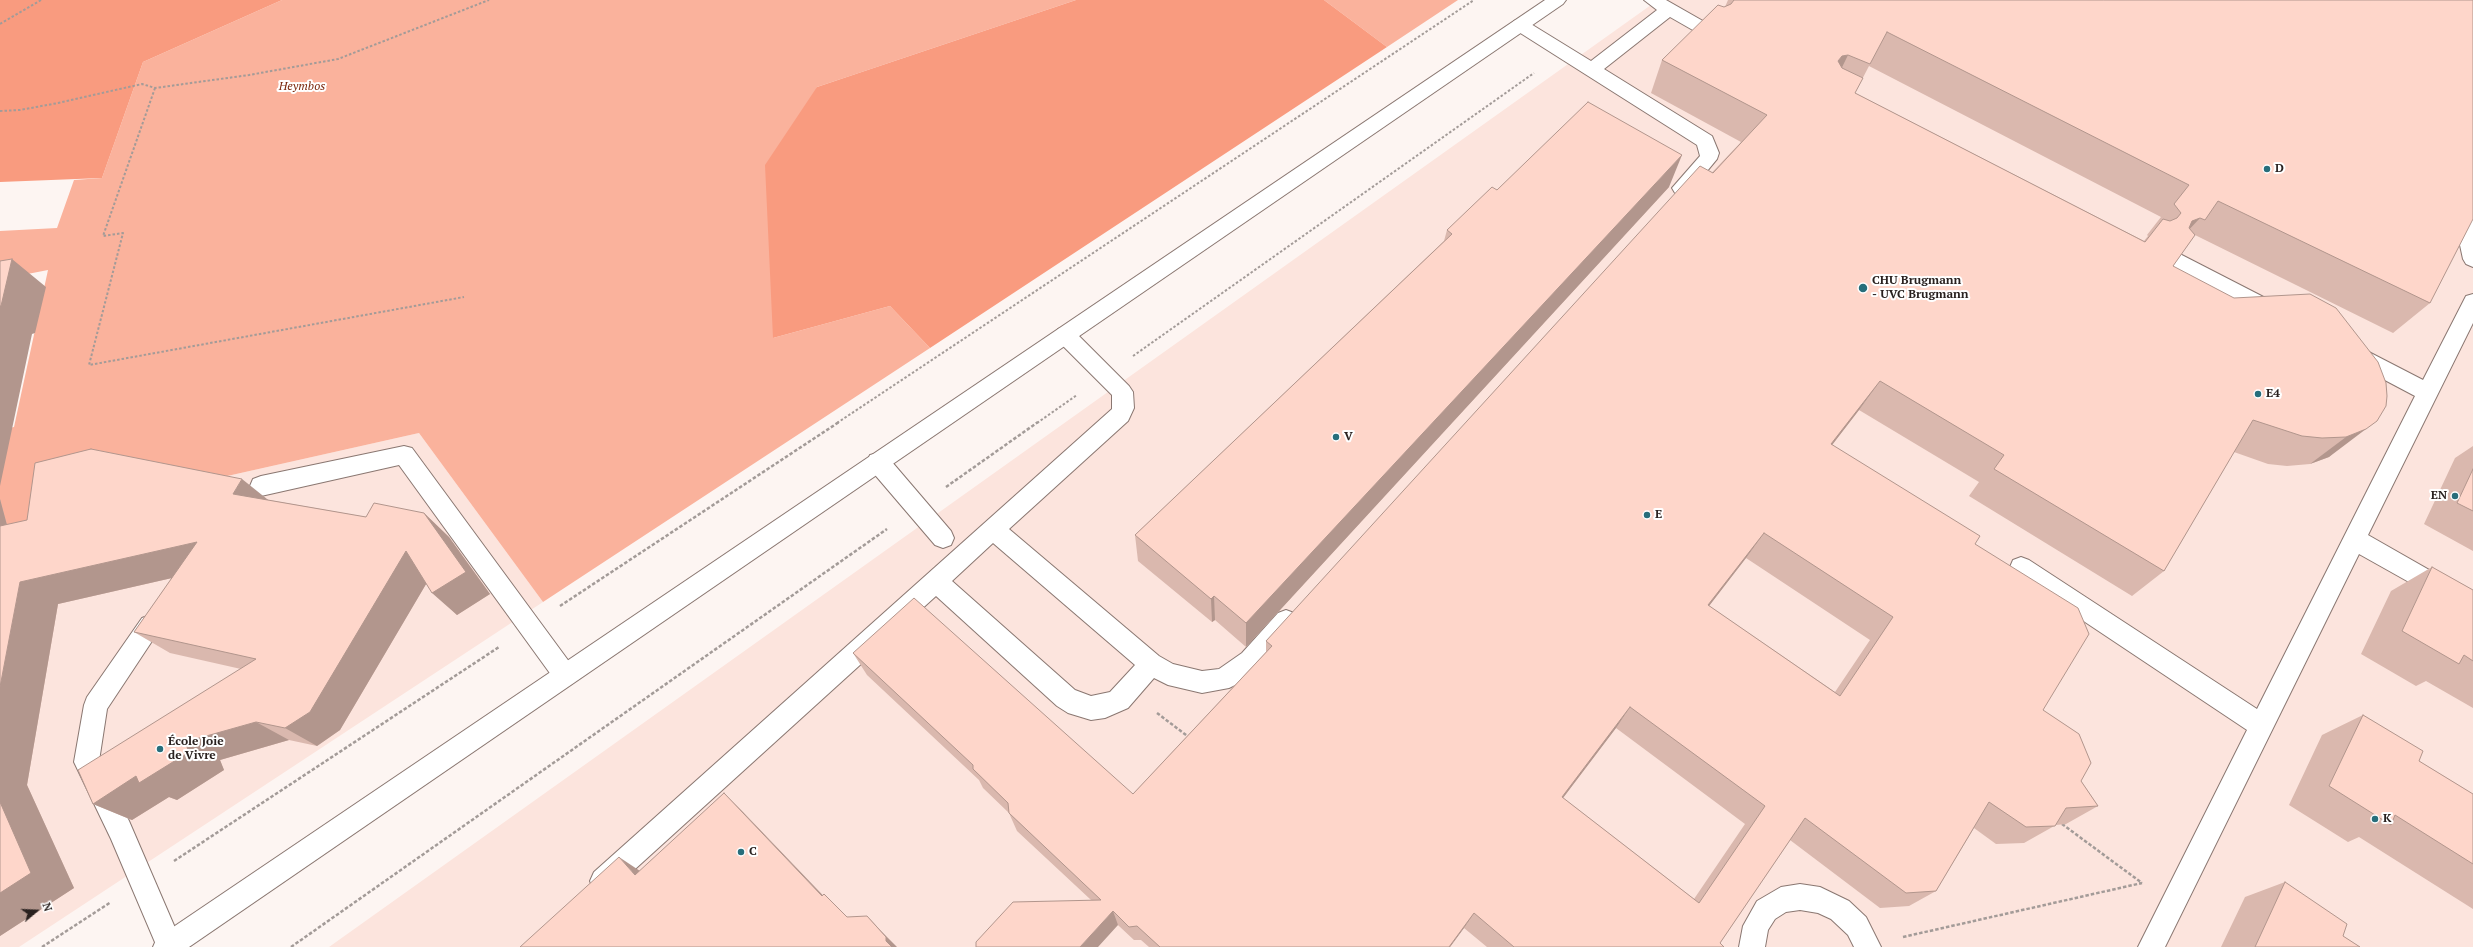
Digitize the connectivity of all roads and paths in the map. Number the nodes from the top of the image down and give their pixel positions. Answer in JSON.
{"nodes":[{"id":1,"x":41,"y":0,"type":"edge"},
{"id":2,"x":489,"y":0,"type":"edge"},
{"id":3,"x":1474,"y":0,"type":"edge"},
{"id":4,"x":1557,"y":0,"type":"edge"},
{"id":5,"x":1652,"y":0,"type":"edge"},
{"id":6,"x":1668,"y":9,"type":"junction"},
{"id":7,"x":0,"y":24,"type":"edge"},
{"id":8,"x":1520,"y":25,"type":"junction"},
{"id":9,"x":1711,"y":33,"type":"edge"},
{"id":10,"x":1564,"y":52,"type":"junction"},
{"id":11,"x":1592,"y":69,"type":"junction"},
{"id":12,"x":155,"y":88,"type":"junction"},
{"id":13,"x":0,"y":111,"type":"edge"},
{"id":14,"x":1670,"y":200,"type":"edge"},
{"id":15,"x":2473,"y":220,"type":"edge"},
{"id":16,"x":2172,"y":258,"type":"edge"},
{"id":17,"x":2473,"y":259,"type":"edge"},
{"id":18,"x":464,"y":297,"type":"dead end"},
{"id":19,"x":2473,"y":302,"type":"edge"},
{"id":20,"x":2290,"y":320,"type":"edge"},
{"id":21,"x":1065,"y":335,"type":"junction"},
{"id":22,"x":2339,"y":346,"type":"edge"},
{"id":23,"x":1106,"y":375,"type":"junction"},
{"id":24,"x":2429,"y":393,"type":"junction"},
{"id":25,"x":878,"y":462,"type":"junction"},
{"id":26,"x":261,"y":486,"type":"dead end"},
{"id":27,"x":917,"y":508,"type":"junction"},
{"id":28,"x":993,"y":529,"type":"junction"},
{"id":29,"x":943,"y":538,"type":"dead end"},
{"id":30,"x":2354,"y":539,"type":"junction"},
{"id":31,"x":2021,"y":567,"type":"dead end"},
{"id":32,"x":936,"y":581,"type":"junction"},
{"id":33,"x":2473,"y":606,"type":"edge"},
{"id":34,"x":1299,"y":608,"type":"edge"},
{"id":35,"x":150,"y":626,"type":"edge"},
{"id":36,"x":529,"y":626,"type":"junction"},
{"id":37,"x":1150,"y":664,"type":"junction"},
{"id":38,"x":565,"y":675,"type":"junction"},
{"id":39,"x":1129,"y":690,"type":"junction"},
{"id":40,"x":2261,"y":726,"type":"junction"},
{"id":41,"x":1193,"y":741,"type":"edge"},
{"id":42,"x":2062,"y":824,"type":"edge"},
{"id":43,"x":142,"y":882,"type":"junction"},
{"id":44,"x":2142,"y":883,"type":"junction"},
{"id":45,"x":588,"y":894,"type":"edge"},
{"id":46,"x":2173,"y":904,"type":"junction"},
{"id":47,"x":168,"y":946,"type":"edge"},
{"id":48,"x":1868,"y":946,"type":"edge"},
{"id":49,"x":42,"y":947,"type":"edge"},
{"id":50,"x":292,"y":947,"type":"edge"},
{"id":51,"x":1752,"y":947,"type":"edge"},
{"id":52,"x":2151,"y":947,"type":"edge"}],
"edges":[{"from":1,"to":7,"type":"path"},
{"from":2,"to":12,"type":"path"},
{"from":3,"to":36,"type":"path"},
{"from":4,"to":8,"type":"street"},
{"from":5,"to":6,"type":"street"},
{"from":6,"to":9,"type":"street"},
{"from":6,"to":11,"type":"street"},
{"from":8,"to":10,"type":"street"},
{"from":8,"to":21,"type":"street"},
{"from":10,"to":11,"type":"street"},
{"from":10,"to":23,"type":"path"},
{"from":11,"to":14,"type":"street"},
{"from":12,"to":13,"type":"path"},
{"from":12,"to":18,"type":"path"},
{"from":15,"to":17,"type":"street"},
{"from":16,"to":20,"type":"street"},
{"from":19,"to":24,"type":"street"},
{"from":21,"to":23,"type":"street"},
{"from":21,"to":25,"type":"street"},
{"from":22,"to":24,"type":"street"},
{"from":23,"to":27,"type":"path"},
{"from":23,"to":28,"type":"street"},
{"from":24,"to":30,"type":"street"},
{"from":25,"to":27,"type":"street"},
{"from":25,"to":38,"type":"street"},
{"from":26,"to":36,"type":"street"},
{"from":27,"to":29,"type":"street"},
{"from":27,"to":50,"type":"path"},
{"from":28,"to":32,"type":"street"},
{"from":28,"to":37,"type":"street"},
{"from":30,"to":33,"type":"street"},
{"from":30,"to":40,"type":"street"},
{"from":31,"to":40,"type":"street"},
{"from":32,"to":39,"type":"street"},
{"from":32,"to":45,"type":"street"},
{"from":34,"to":37,"type":"street"},
{"from":35,"to":43,"type":"street"},
{"from":36,"to":38,"type":"street"},
{"from":36,"to":43,"type":"path"},
{"from":37,"to":39,"type":"street"},
{"from":38,"to":47,"type":"street"},
{"from":39,"to":41,"type":"path"},
{"from":40,"to":46,"type":"street"},
{"from":42,"to":44,"type":"path"},
{"from":43,"to":47,"type":"street"},
{"from":43,"to":49,"type":"path"},
{"from":44,"to":46,"type":"path"},
{"from":44,"to":48,"type":"path"},
{"from":46,"to":52,"type":"street"},
{"from":48,"to":51,"type":"street"}]}
